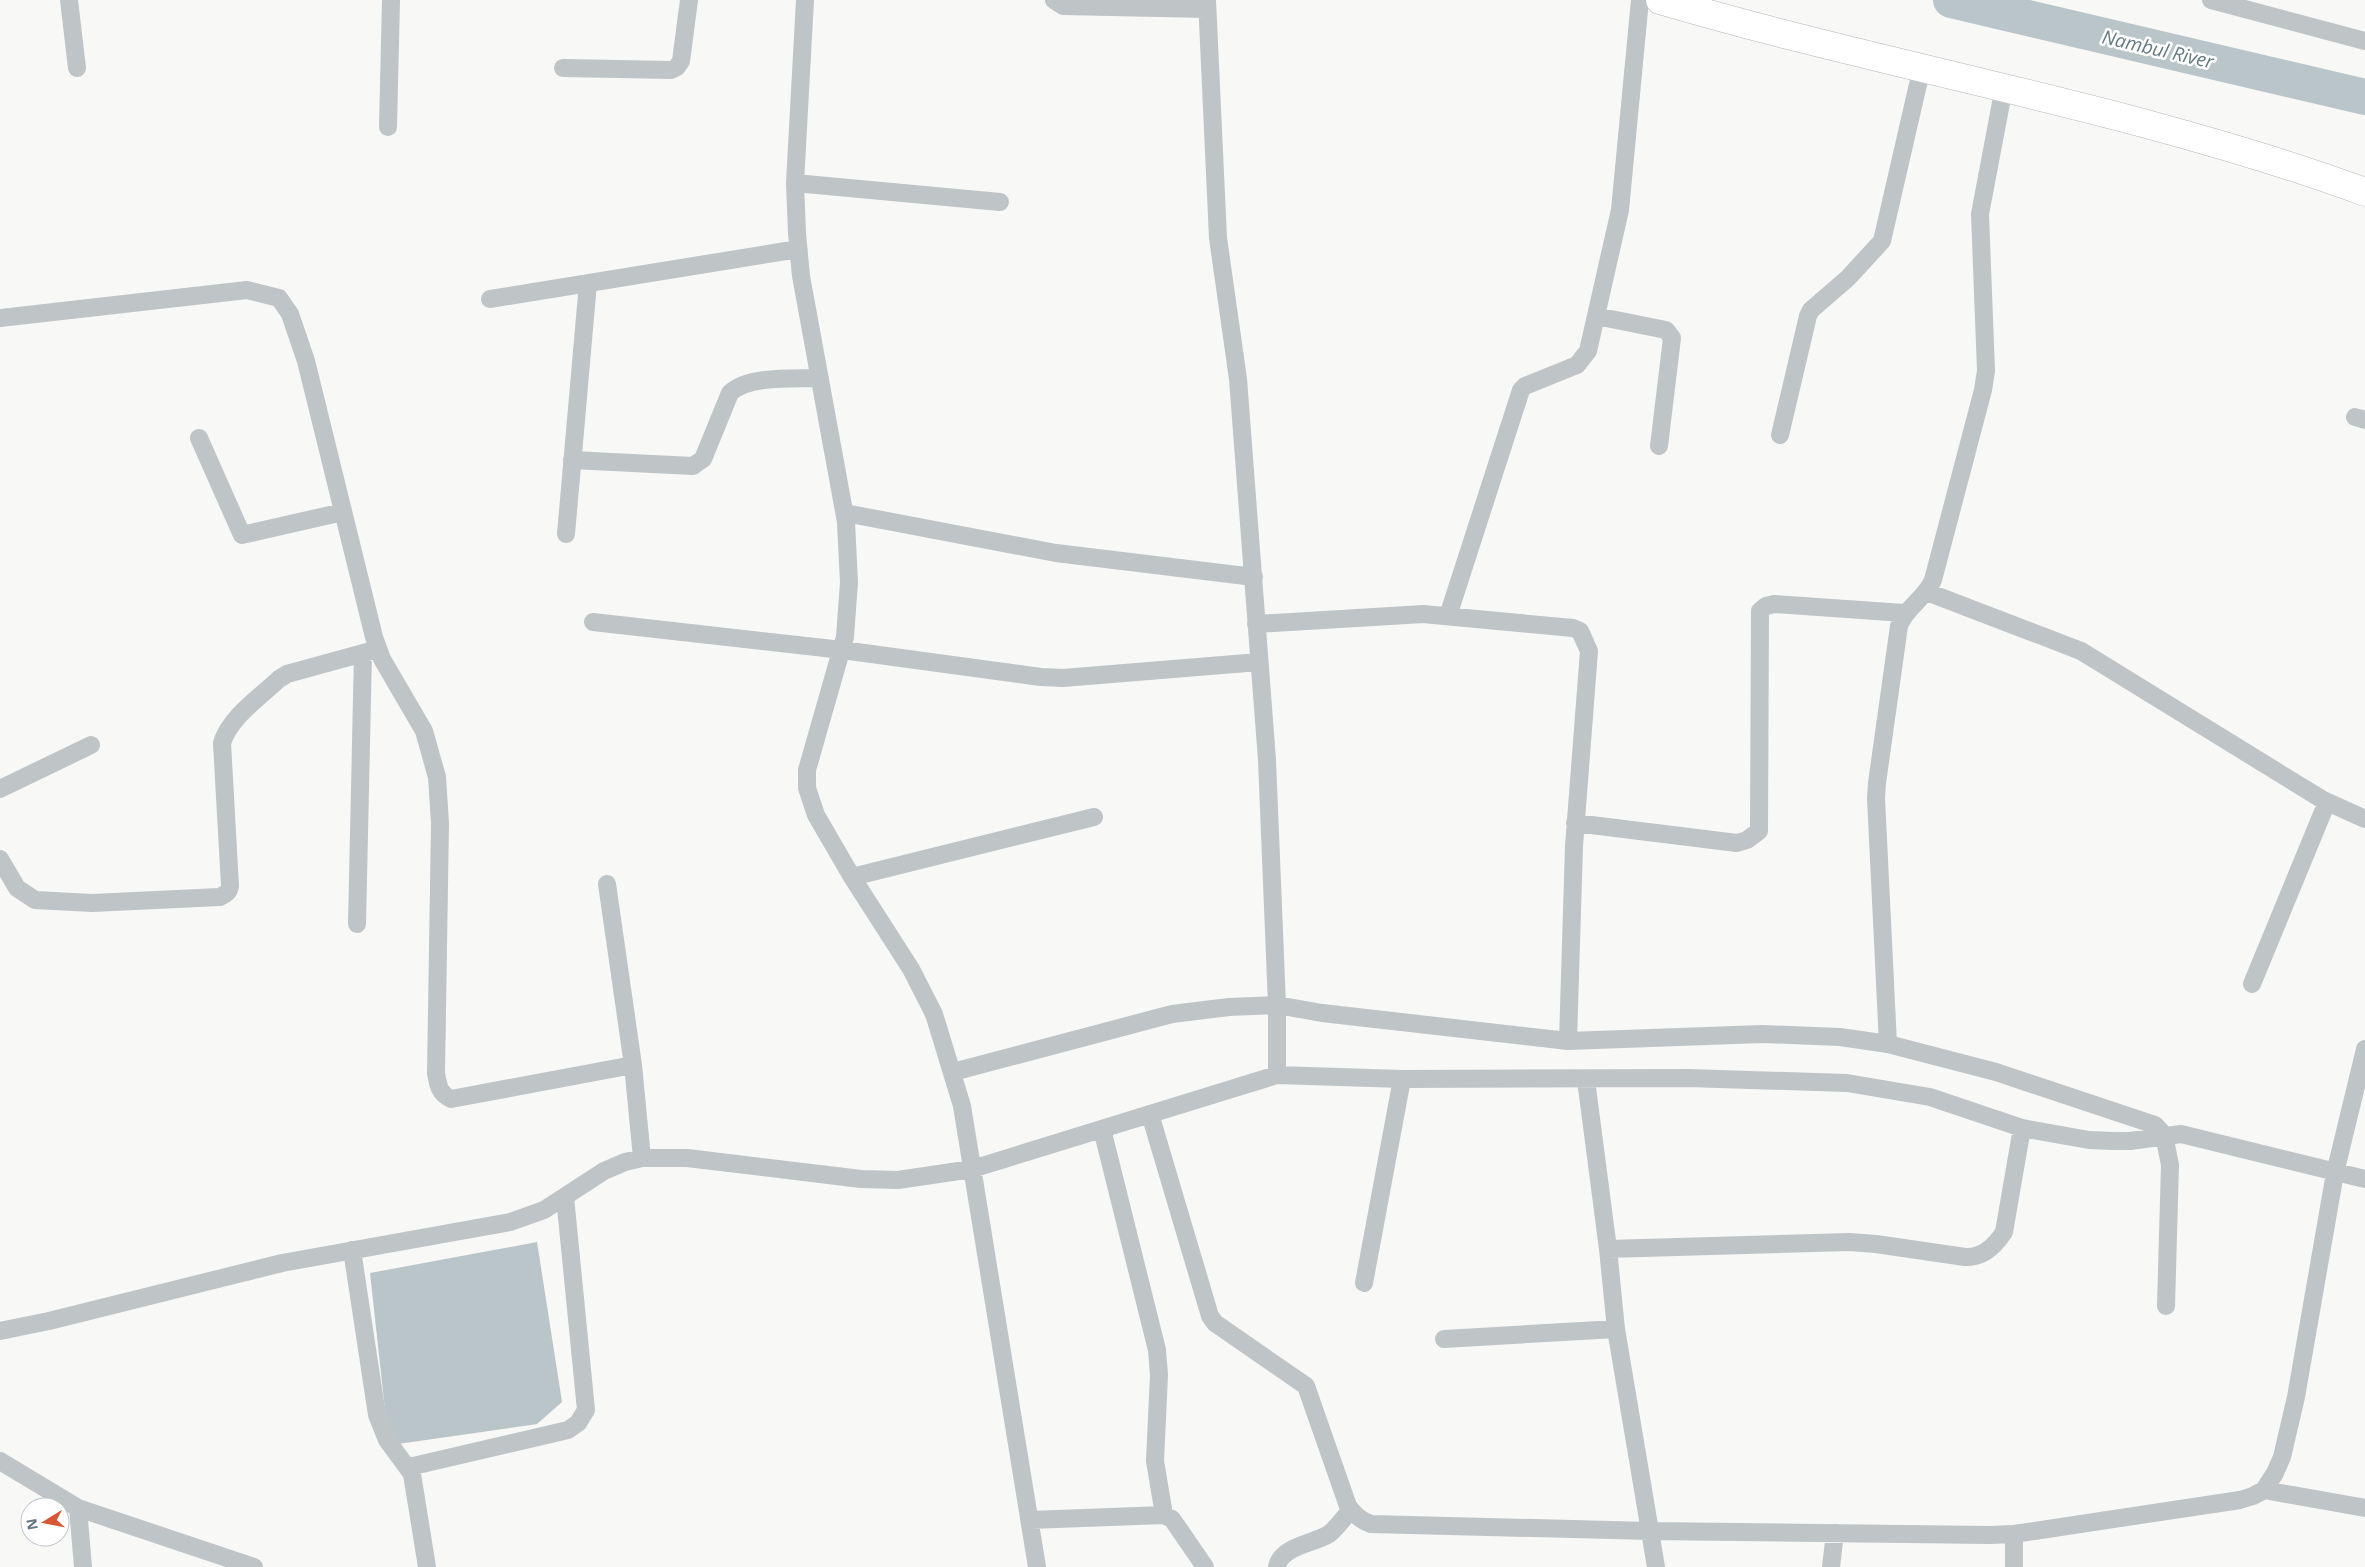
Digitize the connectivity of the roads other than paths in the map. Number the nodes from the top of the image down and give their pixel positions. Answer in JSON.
{"nodes":[{"id":1,"x":69,"y":0,"type":"edge"},
{"id":2,"x":391,"y":0,"type":"edge"},
{"id":3,"x":689,"y":0,"type":"edge"},
{"id":4,"x":805,"y":0,"type":"edge"},
{"id":5,"x":1054,"y":0,"type":"edge"},
{"id":6,"x":1640,"y":0,"type":"edge"},
{"id":7,"x":1660,"y":0,"type":"edge"},
{"id":8,"x":2211,"y":0,"type":"edge"},
{"id":9,"x":1207,"y":4,"type":"edge"},
{"id":10,"x":2237,"y":4,"type":"edge"},
{"id":11,"x":2365,"y":41,"type":"edge"},
{"id":12,"x":1922,"y":67,"type":"junction"},
{"id":13,"x":77,"y":68,"type":"dead end"},
{"id":14,"x":563,"y":68,"type":"dead end"},
{"id":15,"x":2004,"y":87,"type":"junction"},
{"id":16,"x":388,"y":127,"type":"dead end"},
{"id":17,"x":795,"y":183,"type":"junction"},
{"id":18,"x":2365,"y":192,"type":"edge"},
{"id":19,"x":1000,"y":202,"type":"dead end"},
{"id":20,"x":798,"y":249,"type":"junction"},
{"id":21,"x":588,"y":283,"type":"junction"},
{"id":22,"x":490,"y":299,"type":"dead end"},
{"id":23,"x":1596,"y":316,"type":"junction"},
{"id":24,"x":0,"y":318,"type":"edge"},
{"id":25,"x":820,"y":378,"type":"junction"},
{"id":26,"x":1780,"y":435,"type":"dead end"},
{"id":27,"x":199,"y":438,"type":"dead end"},
{"id":28,"x":1659,"y":446,"type":"dead end"},
{"id":29,"x":572,"y":460,"type":"junction"},
{"id":30,"x":343,"y":512,"type":"junction"},
{"id":31,"x":845,"y":513,"type":"junction"},
{"id":32,"x":566,"y":534,"type":"dead end"},
{"id":33,"x":1254,"y":577,"type":"junction"},
{"id":34,"x":1927,"y":592,"type":"junction"},
{"id":35,"x":1904,"y":613,"type":"junction"},
{"id":36,"x":1448,"y":616,"type":"junction"},
{"id":37,"x":593,"y":622,"type":"dead end"},
{"id":38,"x":1256,"y":624,"type":"junction"},
{"id":39,"x":842,"y":650,"type":"junction"},
{"id":40,"x":370,"y":651,"type":"junction"},
{"id":41,"x":1259,"y":662,"type":"junction"},
{"id":42,"x":91,"y":745,"type":"dead end"},
{"id":43,"x":0,"y":789,"type":"edge"},
{"id":44,"x":2327,"y":802,"type":"junction"},
{"id":45,"x":1094,"y":817,"type":"dead end"},
{"id":46,"x":2365,"y":819,"type":"edge"},
{"id":47,"x":1576,"y":823,"type":"junction"},
{"id":48,"x":0,"y":859,"type":"edge"},
{"id":49,"x":852,"y":877,"type":"junction"},
{"id":50,"x":607,"y":884,"type":"dead end"},
{"id":51,"x":357,"y":924,"type":"dead end"},
{"id":52,"x":2252,"y":984,"type":"dead end"},
{"id":53,"x":1277,"y":1006,"type":"junction"},
{"id":54,"x":1568,"y":1041,"type":"junction"},
{"id":55,"x":1888,"y":1044,"type":"junction"},
{"id":56,"x":2365,"y":1049,"type":"edge"},
{"id":57,"x":633,"y":1065,"type":"junction"},
{"id":58,"x":953,"y":1072,"type":"junction"},
{"id":59,"x":1277,"y":1075,"type":"junction"},
{"id":60,"x":1402,"y":1079,"type":"junction"},
{"id":61,"x":1586,"y":1080,"type":"junction"},
{"id":62,"x":1150,"y":1114,"type":"junction"},
{"id":63,"x":2022,"y":1128,"type":"junction"},
{"id":64,"x":1102,"y":1129,"type":"junction"},
{"id":65,"x":2164,"y":1135,"type":"junction"},
{"id":66,"x":642,"y":1158,"type":"junction"},
{"id":67,"x":972,"y":1169,"type":"junction"},
{"id":68,"x":2335,"y":1173,"type":"junction"},
{"id":69,"x":2365,"y":1179,"type":"edge"},
{"id":70,"x":565,"y":1197,"type":"junction"},
{"id":71,"x":1608,"y":1249,"type":"junction"},
{"id":72,"x":352,"y":1250,"type":"junction"},
{"id":73,"x":1364,"y":1284,"type":"dead end"},
{"id":74,"x":2166,"y":1306,"type":"dead end"},
{"id":75,"x":1616,"y":1329,"type":"junction"},
{"id":76,"x":0,"y":1331,"type":"edge"},
{"id":77,"x":1444,"y":1339,"type":"dead end"},
{"id":78,"x":0,"y":1461,"type":"edge"},
{"id":79,"x":409,"y":1468,"type":"junction"},
{"id":80,"x":2264,"y":1490,"type":"junction"},
{"id":81,"x":78,"y":1508,"type":"junction"},
{"id":82,"x":2365,"y":1508,"type":"edge"},
{"id":83,"x":1351,"y":1510,"type":"junction"},
{"id":84,"x":1164,"y":1515,"type":"junction"},
{"id":85,"x":1030,"y":1520,"type":"junction"},
{"id":86,"x":1650,"y":1531,"type":"junction"},
{"id":87,"x":1836,"y":1533,"type":"junction"},
{"id":88,"x":2014,"y":1534,"type":"junction"},
{"id":89,"x":83,"y":1567,"type":"edge"},
{"id":90,"x":254,"y":1567,"type":"edge"},
{"id":91,"x":427,"y":1567,"type":"edge"},
{"id":92,"x":1036,"y":1567,"type":"edge"},
{"id":93,"x":1205,"y":1567,"type":"edge"},
{"id":94,"x":1277,"y":1567,"type":"edge"},
{"id":95,"x":1656,"y":1567,"type":"edge"},
{"id":96,"x":1831,"y":1567,"type":"edge"},
{"id":97,"x":2014,"y":1567,"type":"edge"}],
"edges":[{"from":1,"to":13,"type":"street"},
{"from":2,"to":16,"type":"street"},
{"from":3,"to":14,"type":"street"},
{"from":4,"to":17,"type":"street"},
{"from":5,"to":9,"type":"street"},
{"from":6,"to":23,"type":"street"},
{"from":7,"to":12,"type":"highway"},
{"from":8,"to":10,"type":"street"},
{"from":9,"to":33,"type":"street"},
{"from":10,"to":11,"type":"street"},
{"from":12,"to":15,"type":"highway"},
{"from":12,"to":26,"type":"street"},
{"from":15,"to":18,"type":"highway"},
{"from":15,"to":34,"type":"street"},
{"from":17,"to":19,"type":"street"},
{"from":17,"to":20,"type":"street"},
{"from":20,"to":21,"type":"street"},
{"from":20,"to":25,"type":"street"},
{"from":21,"to":22,"type":"street"},
{"from":21,"to":29,"type":"street"},
{"from":23,"to":28,"type":"street"},
{"from":23,"to":36,"type":"street"},
{"from":24,"to":30,"type":"street"},
{"from":25,"to":29,"type":"street"},
{"from":25,"to":31,"type":"street"},
{"from":27,"to":30,"type":"street"},
{"from":29,"to":32,"type":"street"},
{"from":30,"to":40,"type":"street"},
{"from":31,"to":33,"type":"street"},
{"from":31,"to":39,"type":"street"},
{"from":33,"to":38,"type":"street"},
{"from":34,"to":35,"type":"street"},
{"from":34,"to":44,"type":"street"},
{"from":35,"to":47,"type":"street"},
{"from":35,"to":55,"type":"street"},
{"from":36,"to":38,"type":"street"},
{"from":36,"to":47,"type":"street"},
{"from":37,"to":39,"type":"street"},
{"from":38,"to":41,"type":"street"},
{"from":39,"to":41,"type":"street"},
{"from":39,"to":49,"type":"street"},
{"from":40,"to":48,"type":"street"},
{"from":40,"to":51,"type":"street"},
{"from":40,"to":57,"type":"street"},
{"from":41,"to":53,"type":"street"},
{"from":42,"to":43,"type":"street"},
{"from":44,"to":46,"type":"street"},
{"from":44,"to":52,"type":"street"},
{"from":45,"to":49,"type":"street"},
{"from":47,"to":54,"type":"street"},
{"from":49,"to":58,"type":"street"},
{"from":50,"to":57,"type":"street"},
{"from":53,"to":54,"type":"street"},
{"from":53,"to":58,"type":"street"},
{"from":53,"to":59,"type":"street"},
{"from":54,"to":55,"type":"street"},
{"from":55,"to":65,"type":"street"},
{"from":56,"to":68,"type":"street"},
{"from":57,"to":66,"type":"street"},
{"from":58,"to":67,"type":"street"},
{"from":59,"to":60,"type":"street"},
{"from":59,"to":62,"type":"street"},
{"from":60,"to":61,"type":"street"},
{"from":60,"to":73,"type":"street"},
{"from":61,"to":63,"type":"street"},
{"from":61,"to":71,"type":"street"},
{"from":62,"to":64,"type":"street"},
{"from":62,"to":83,"type":"street"},
{"from":63,"to":65,"type":"street"},
{"from":63,"to":71,"type":"street"},
{"from":64,"to":67,"type":"street"},
{"from":64,"to":84,"type":"street"},
{"from":65,"to":68,"type":"street"},
{"from":65,"to":74,"type":"street"},
{"from":66,"to":67,"type":"street"},
{"from":66,"to":70,"type":"street"},
{"from":67,"to":85,"type":"street"},
{"from":68,"to":69,"type":"street"},
{"from":68,"to":80,"type":"street"},
{"from":70,"to":72,"type":"street"},
{"from":70,"to":79,"type":"street"},
{"from":71,"to":75,"type":"street"},
{"from":72,"to":76,"type":"street"},
{"from":72,"to":79,"type":"street"},
{"from":75,"to":77,"type":"street"},
{"from":75,"to":86,"type":"street"},
{"from":78,"to":81,"type":"street"},
{"from":79,"to":91,"type":"street"},
{"from":80,"to":82,"type":"street"},
{"from":80,"to":88,"type":"street"},
{"from":81,"to":89,"type":"street"},
{"from":81,"to":90,"type":"street"},
{"from":83,"to":86,"type":"street"},
{"from":83,"to":94,"type":"street"},
{"from":84,"to":85,"type":"street"},
{"from":84,"to":93,"type":"street"},
{"from":85,"to":92,"type":"street"},
{"from":86,"to":87,"type":"street"},
{"from":86,"to":95,"type":"street"},
{"from":87,"to":88,"type":"street"},
{"from":87,"to":96,"type":"street"},
{"from":88,"to":97,"type":"street"}]}
